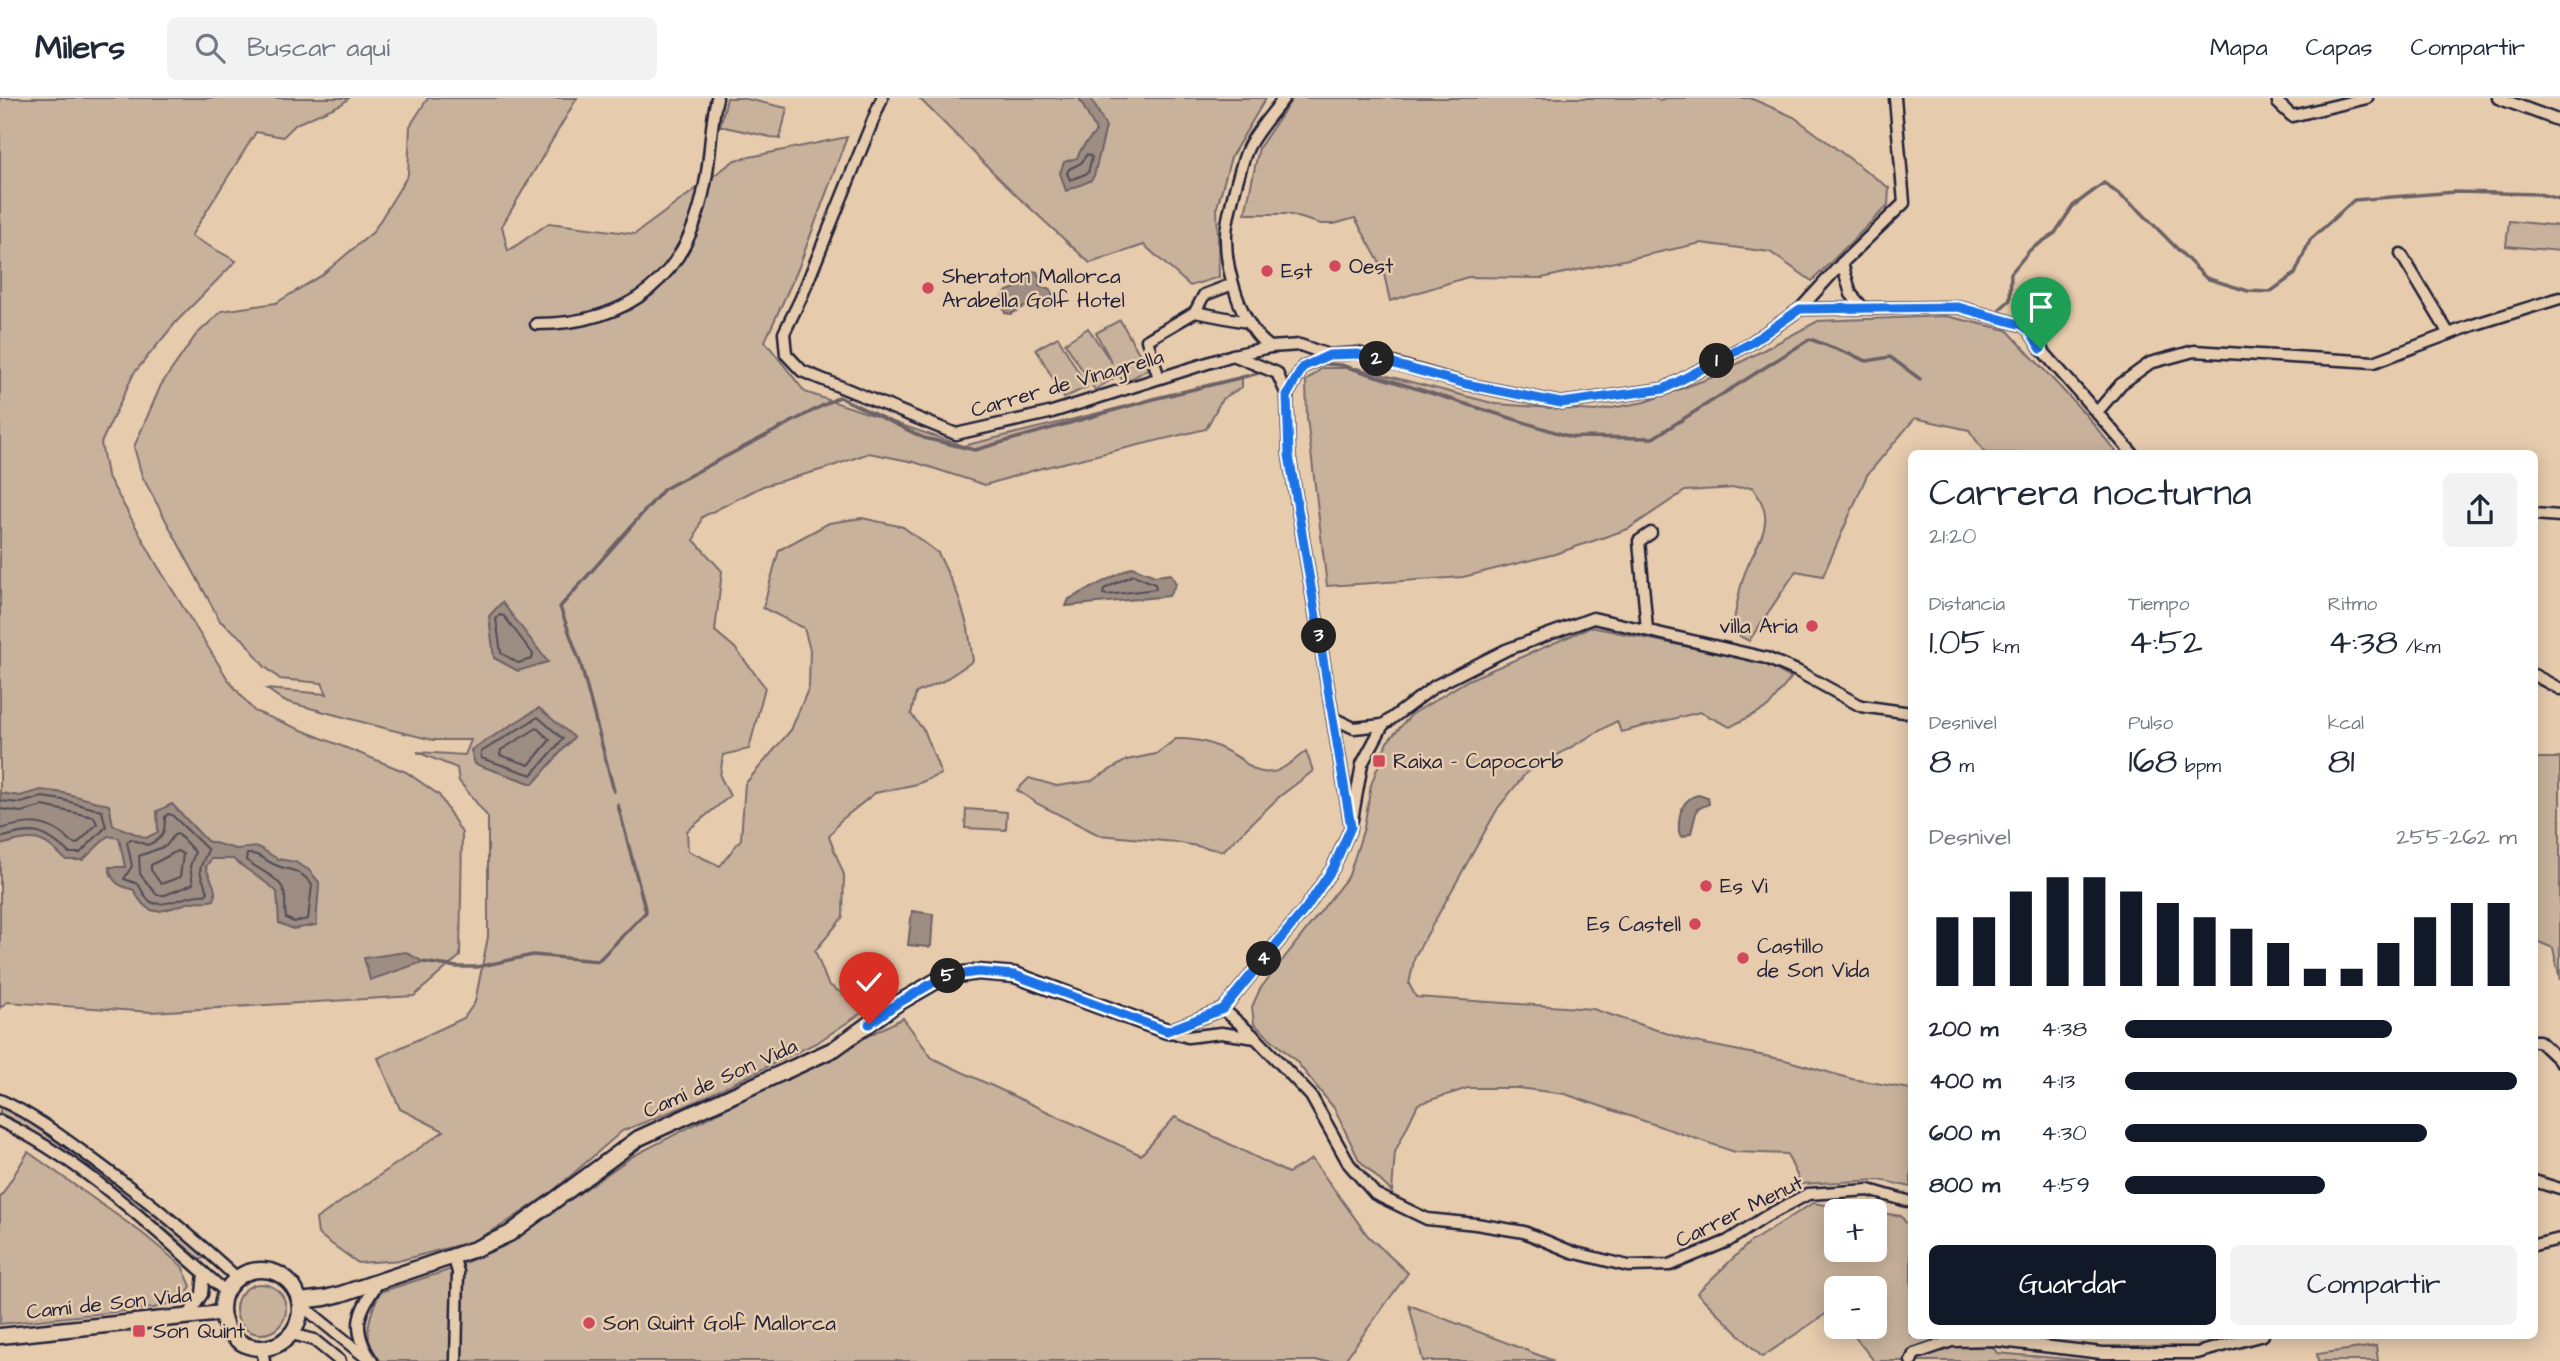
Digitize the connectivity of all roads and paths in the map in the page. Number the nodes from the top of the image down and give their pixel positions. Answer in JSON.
{"nodes":[{"id":1,"x":717,"y":98,"type":"edge"},
{"id":2,"x":882,"y":98,"type":"edge"},
{"id":3,"x":1284,"y":98,"type":"edge"},
{"id":4,"x":1895,"y":98,"type":"edge"},
{"id":5,"x":2278,"y":98,"type":"edge"},
{"id":6,"x":2367,"y":98,"type":"edge"},
{"id":7,"x":2498,"y":98,"type":"edge"},
{"id":8,"x":2351,"y":99,"type":"edge"},
{"id":9,"x":2560,"y":121,"type":"edge"},
{"id":10,"x":2401,"y":254,"type":"dead end"},
{"id":11,"x":1842,"y":263,"type":"junction"},
{"id":12,"x":1233,"y":284,"type":"junction"},
{"id":13,"x":2560,"y":298,"type":"edge"},
{"id":14,"x":1863,"y":308,"type":"junction"},
{"id":15,"x":1800,"y":309,"type":"junction"},
{"id":16,"x":1195,"y":312,"type":"junction"},
{"id":17,"x":1247,"y":322,"type":"junction"},
{"id":18,"x":536,"y":324,"type":"dead end"},
{"id":19,"x":2449,"y":334,"type":"junction"},
{"id":20,"x":1270,"y":347,"type":"junction"},
{"id":21,"x":1233,"y":355,"type":"junction"},
{"id":22,"x":1329,"y":355,"type":"junction"},
{"id":23,"x":1159,"y":378,"type":"junction"},
{"id":24,"x":1287,"y":395,"type":"junction"},
{"id":25,"x":2097,"y":412,"type":"junction"},
{"id":26,"x":2129,"y":450,"type":"edge"},
{"id":27,"x":2538,"y":514,"type":"edge"},
{"id":28,"x":2560,"y":516,"type":"edge"},
{"id":29,"x":1651,"y":533,"type":"dead end"},
{"id":30,"x":1647,"y":629,"type":"junction"},
{"id":31,"x":2538,"y":677,"type":"edge"},
{"id":32,"x":2560,"y":690,"type":"edge"},
{"id":33,"x":1908,"y":713,"type":"edge"},
{"id":34,"x":1333,"y":718,"type":"junction"},
{"id":35,"x":1382,"y":725,"type":"junction"},
{"id":36,"x":1351,"y":827,"type":"junction"},
{"id":37,"x":1223,"y":1009,"type":"junction"},
{"id":38,"x":1167,"y":1031,"type":"junction"},
{"id":39,"x":1256,"y":1038,"type":"junction"},
{"id":40,"x":2538,"y":1041,"type":"edge"},
{"id":41,"x":2560,"y":1061,"type":"edge"},
{"id":42,"x":0,"y":1100,"type":"edge"},
{"id":43,"x":0,"y":1121,"type":"edge"},
{"id":44,"x":2538,"y":1182,"type":"edge"},
{"id":45,"x":2560,"y":1189,"type":"edge"},
{"id":46,"x":1908,"y":1201,"type":"edge"},
{"id":47,"x":2560,"y":1238,"type":"edge"},
{"id":48,"x":2538,"y":1244,"type":"edge"},
{"id":49,"x":453,"y":1256,"type":"junction"},
{"id":50,"x":204,"y":1273,"type":"junction"},
{"id":51,"x":237,"y":1278,"type":"junction"},
{"id":52,"x":380,"y":1279,"type":"junction"},
{"id":53,"x":226,"y":1292,"type":"junction"},
{"id":54,"x":300,"y":1303,"type":"junction"},
{"id":55,"x":222,"y":1313,"type":"junction"},
{"id":56,"x":188,"y":1315,"type":"junction"},
{"id":57,"x":292,"y":1334,"type":"junction"},
{"id":58,"x":0,"y":1336,"type":"edge"},
{"id":59,"x":2248,"y":1339,"type":"edge"},
{"id":60,"x":263,"y":1355,"type":"edge"},
{"id":61,"x":340,"y":1361,"type":"edge"},
{"id":62,"x":371,"y":1361,"type":"edge"},
{"id":63,"x":456,"y":1361,"type":"edge"},
{"id":64,"x":1911,"y":1361,"type":"edge"}],
"edges":[{"from":1,"to":18,"type":"street"},
{"from":2,"to":23,"type":"street","name":"Carrer de Vinagrella"},
{"from":3,"to":12,"type":"street"},
{"from":4,"to":11,"type":"street","name":"Carrer de Vinagrella"},
{"from":5,"to":8,"type":"street"},
{"from":6,"to":8,"type":"street"},
{"from":7,"to":9,"type":"street"},
{"from":10,"to":19,"type":"street"},
{"from":11,"to":14,"type":"street"},
{"from":11,"to":15,"type":"street","name":"Carrer de Vinagrella"},
{"from":12,"to":16,"type":"street"},
{"from":12,"to":17,"type":"street"},
{"from":13,"to":19,"type":"street"},
{"from":14,"to":15,"type":"street"},
{"from":14,"to":25,"type":"street"},
{"from":15,"to":22,"type":"street","name":"Carrer de Vinagrella"},
{"from":16,"to":17,"type":"street"},
{"from":16,"to":23,"type":"street"},
{"from":17,"to":20,"type":"street"},
{"from":19,"to":25,"type":"street"},
{"from":20,"to":21,"type":"street","name":"Carrer de Vinagrella"},
{"from":20,"to":22,"type":"street","name":"Carrer de Vinagrella"},
{"from":21,"to":23,"type":"street","name":"Carrer de Vinagrella"},
{"from":21,"to":24,"type":"street"},
{"from":22,"to":24,"type":"street"},
{"from":24,"to":34,"type":"street"},
{"from":25,"to":26,"type":"street"},
{"from":27,"to":28,"type":"street"},
{"from":29,"to":30,"type":"street"},
{"from":30,"to":33,"type":"street"},
{"from":30,"to":35,"type":"street"},
{"from":31,"to":32,"type":"street"},
{"from":34,"to":35,"type":"street"},
{"from":34,"to":36,"type":"street"},
{"from":35,"to":36,"type":"street"},
{"from":36,"to":37,"type":"street"},
{"from":37,"to":38,"type":"street"},
{"from":37,"to":39,"type":"street","name":"Carrer Menut"},
{"from":38,"to":39,"type":"street"},
{"from":38,"to":49,"type":"street","name":"Camí de Son Vida"},
{"from":39,"to":46,"type":"street","name":"Carrer Menut"},
{"from":40,"to":41,"type":"street"},
{"from":42,"to":51,"type":"street"},
{"from":43,"to":50,"type":"street"},
{"from":44,"to":45,"type":"street"},
{"from":47,"to":48,"type":"street"},
{"from":49,"to":52,"type":"street","name":"Camí de Son Vida"},
{"from":49,"to":63,"type":"street"},
{"from":50,"to":53,"type":"street"},
{"from":50,"to":56,"type":"street"},
{"from":51,"to":53,"type":"street"},
{"from":51,"to":54,"type":"street"},
{"from":52,"to":54,"type":"street","name":"Camí de Son Vida"},
{"from":52,"to":62,"type":"street"},
{"from":53,"to":55,"type":"street"},
{"from":54,"to":57,"type":"street"},
{"from":54,"to":62,"type":"street"},
{"from":55,"to":56,"type":"street","name":"Camí de Son Vida"},
{"from":55,"to":60,"type":"street"},
{"from":56,"to":58,"type":"street","name":"Camí de Son Vida"},
{"from":57,"to":60,"type":"street"},
{"from":57,"to":61,"type":"street"},
{"from":59,"to":64,"type":"street"}]}
